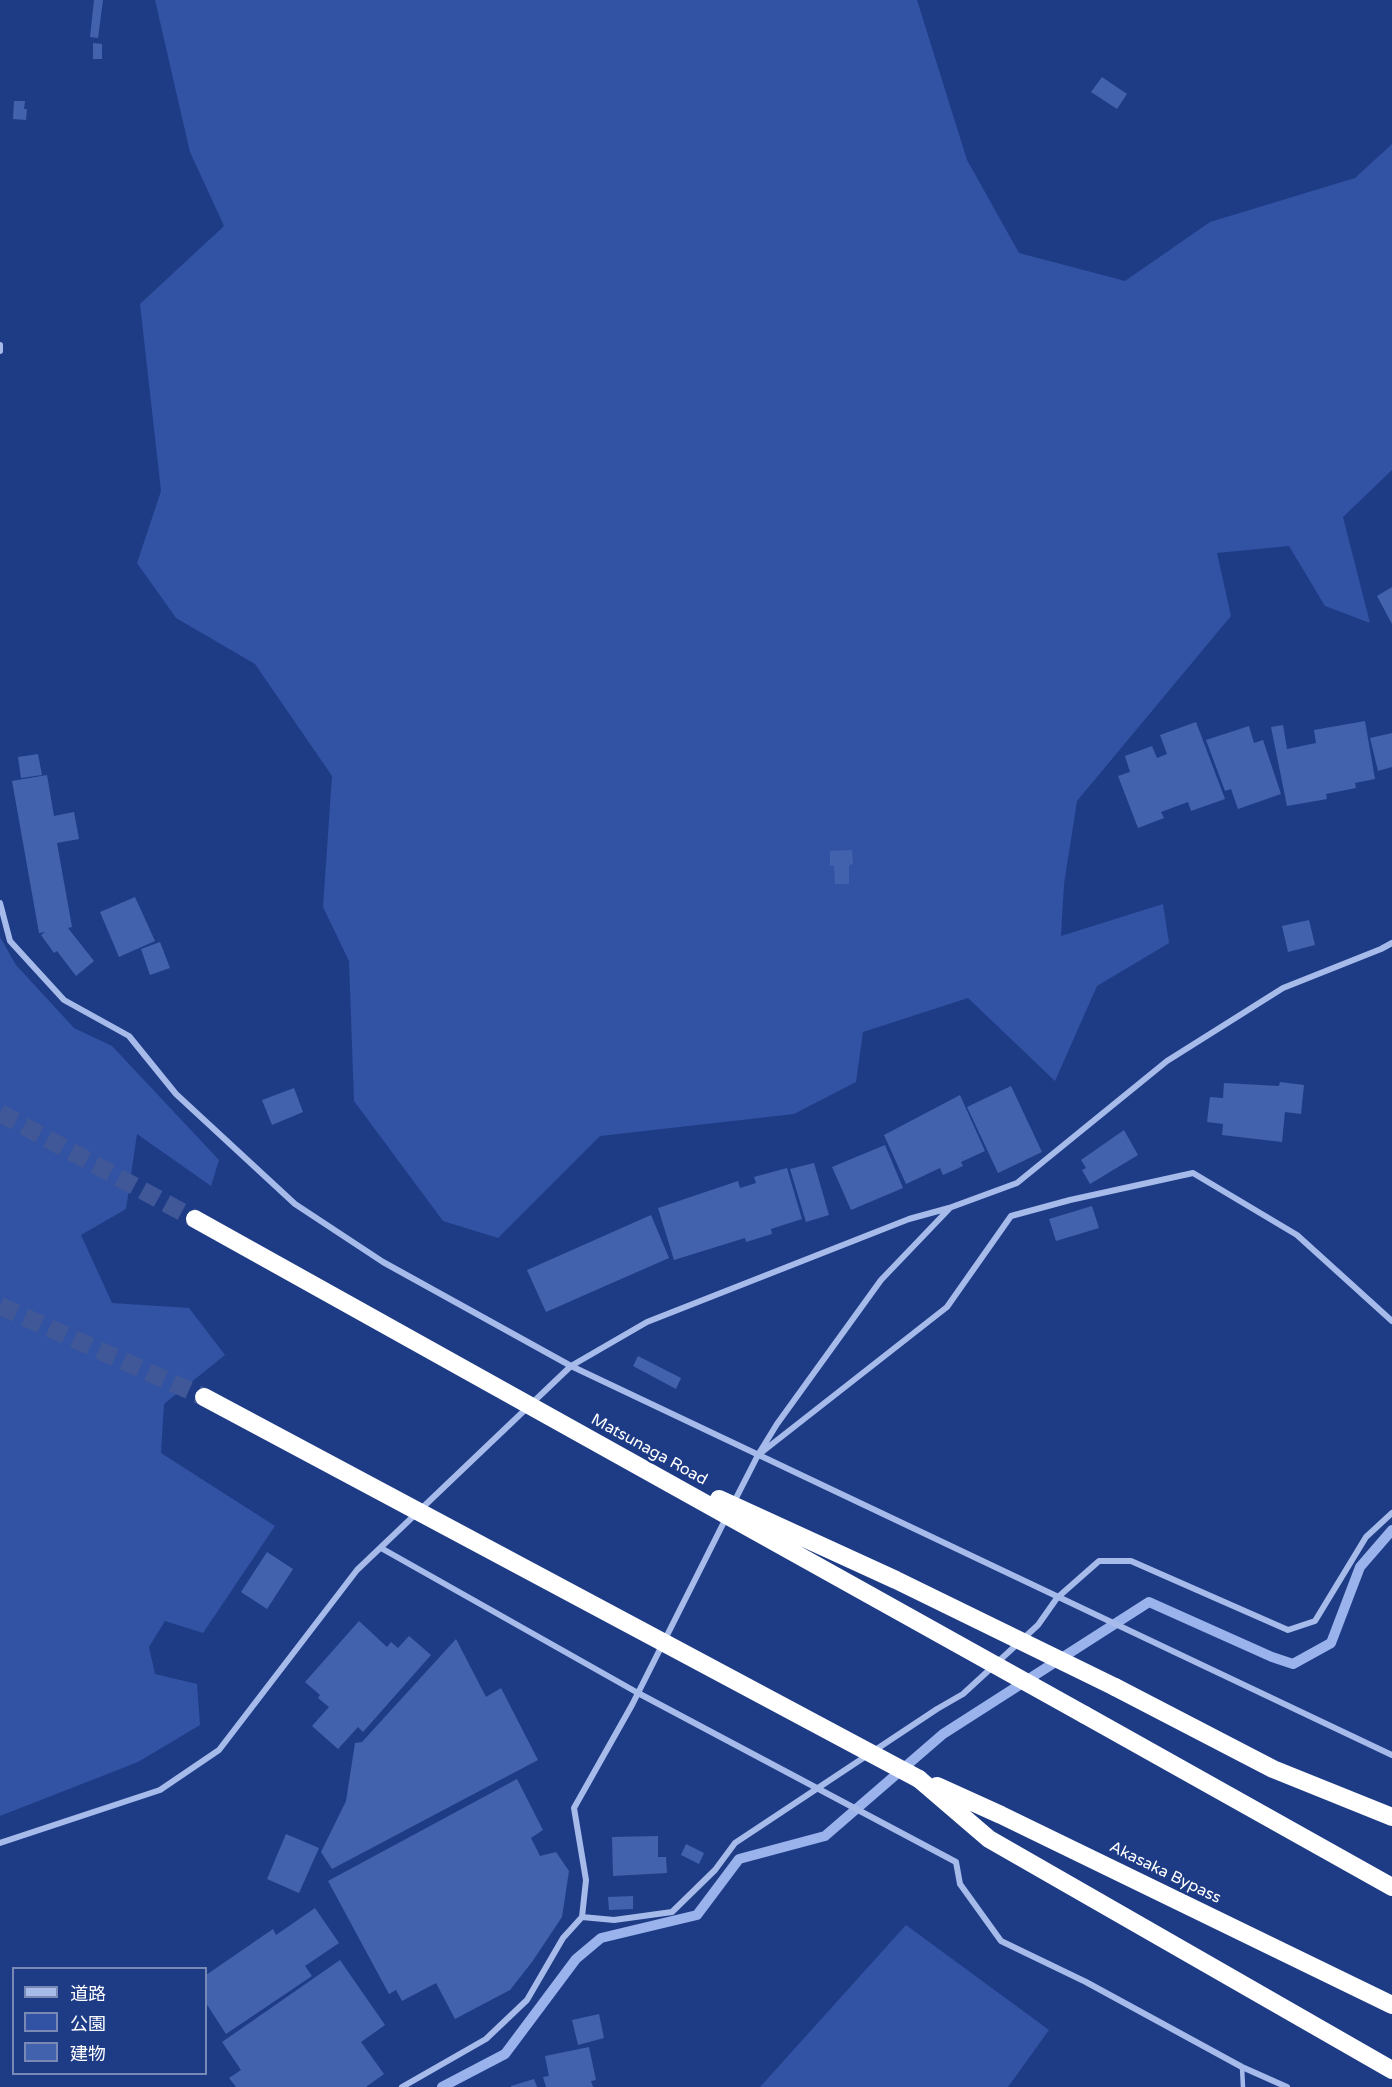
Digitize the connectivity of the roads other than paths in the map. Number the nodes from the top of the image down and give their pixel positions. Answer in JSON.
{"nodes":[{"id":1,"x":0,"y":345,"type":"edge"},
{"id":2,"x":0,"y":351,"type":"edge"},
{"id":3,"x":0,"y":903,"type":"edge"},
{"id":4,"x":1392,"y":942,"type":"edge"},
{"id":5,"x":949,"y":1208,"type":"junction"},
{"id":6,"x":195,"y":1219,"type":"tunnel mouth"},
{"id":7,"x":1392,"y":1321,"type":"edge"},
{"id":8,"x":571,"y":1366,"type":"junction"},
{"id":9,"x":204,"y":1398,"type":"tunnel mouth"},
{"id":10,"x":598,"y":1443,"type":"junction"},
{"id":11,"x":758,"y":1455,"type":"junction"},
{"id":12,"x":1392,"y":1513,"type":"edge"},
{"id":13,"x":381,"y":1548,"type":"junction"},
{"id":14,"x":1057,"y":1598,"type":"junction"},
{"id":15,"x":638,"y":1693,"type":"junction"},
{"id":16,"x":1392,"y":1755,"type":"edge"},
{"id":17,"x":919,"y":1779,"type":"junction"},
{"id":18,"x":818,"y":1788,"type":"junction"},
{"id":19,"x":1392,"y":1817,"type":"edge"},
{"id":20,"x":0,"y":1843,"type":"edge"},
{"id":21,"x":1392,"y":1887,"type":"edge"},
{"id":22,"x":582,"y":1917,"type":"junction"},
{"id":23,"x":1392,"y":2005,"type":"edge"},
{"id":24,"x":1242,"y":2067,"type":"junction"},
{"id":25,"x":1392,"y":2070,"type":"edge"},
{"id":26,"x":402,"y":2087,"type":"edge"},
{"id":27,"x":1243,"y":2087,"type":"edge"},
{"id":28,"x":1287,"y":2087,"type":"edge"}],
"edges":[{"from":1,"to":2,"type":"street"},
{"from":3,"to":8,"type":"street"},
{"from":4,"to":5,"type":"street"},
{"from":5,"to":8,"type":"street"},
{"from":5,"to":11,"type":"street"},
{"from":6,"to":10,"type":"highway","name":"Matsunaga Road","bridge":true},
{"from":7,"to":11,"type":"street"},
{"from":8,"to":11,"type":"street"},
{"from":8,"to":13,"type":"street"},
{"from":9,"to":17,"type":"highway","bridge":true},
{"from":10,"to":19,"type":"highway","bridge":true},
{"from":10,"to":21,"type":"highway","name":"Matsunaga Road","bridge":true},
{"from":11,"to":14,"type":"street"},
{"from":11,"to":15,"type":"street"},
{"from":12,"to":14,"type":"street"},
{"from":13,"to":15,"type":"street"},
{"from":13,"to":20,"type":"street"},
{"from":14,"to":16,"type":"street"},
{"from":14,"to":18,"type":"street"},
{"from":15,"to":18,"type":"street"},
{"from":15,"to":22,"type":"street"},
{"from":17,"to":23,"type":"highway","name":"Akasaka Bypass"},
{"from":17,"to":25,"type":"highway"},
{"from":18,"to":22,"type":"street"},
{"from":18,"to":24,"type":"street"},
{"from":22,"to":26,"type":"street"},
{"from":24,"to":27,"type":"lane"},
{"from":24,"to":28,"type":"street"}]}
